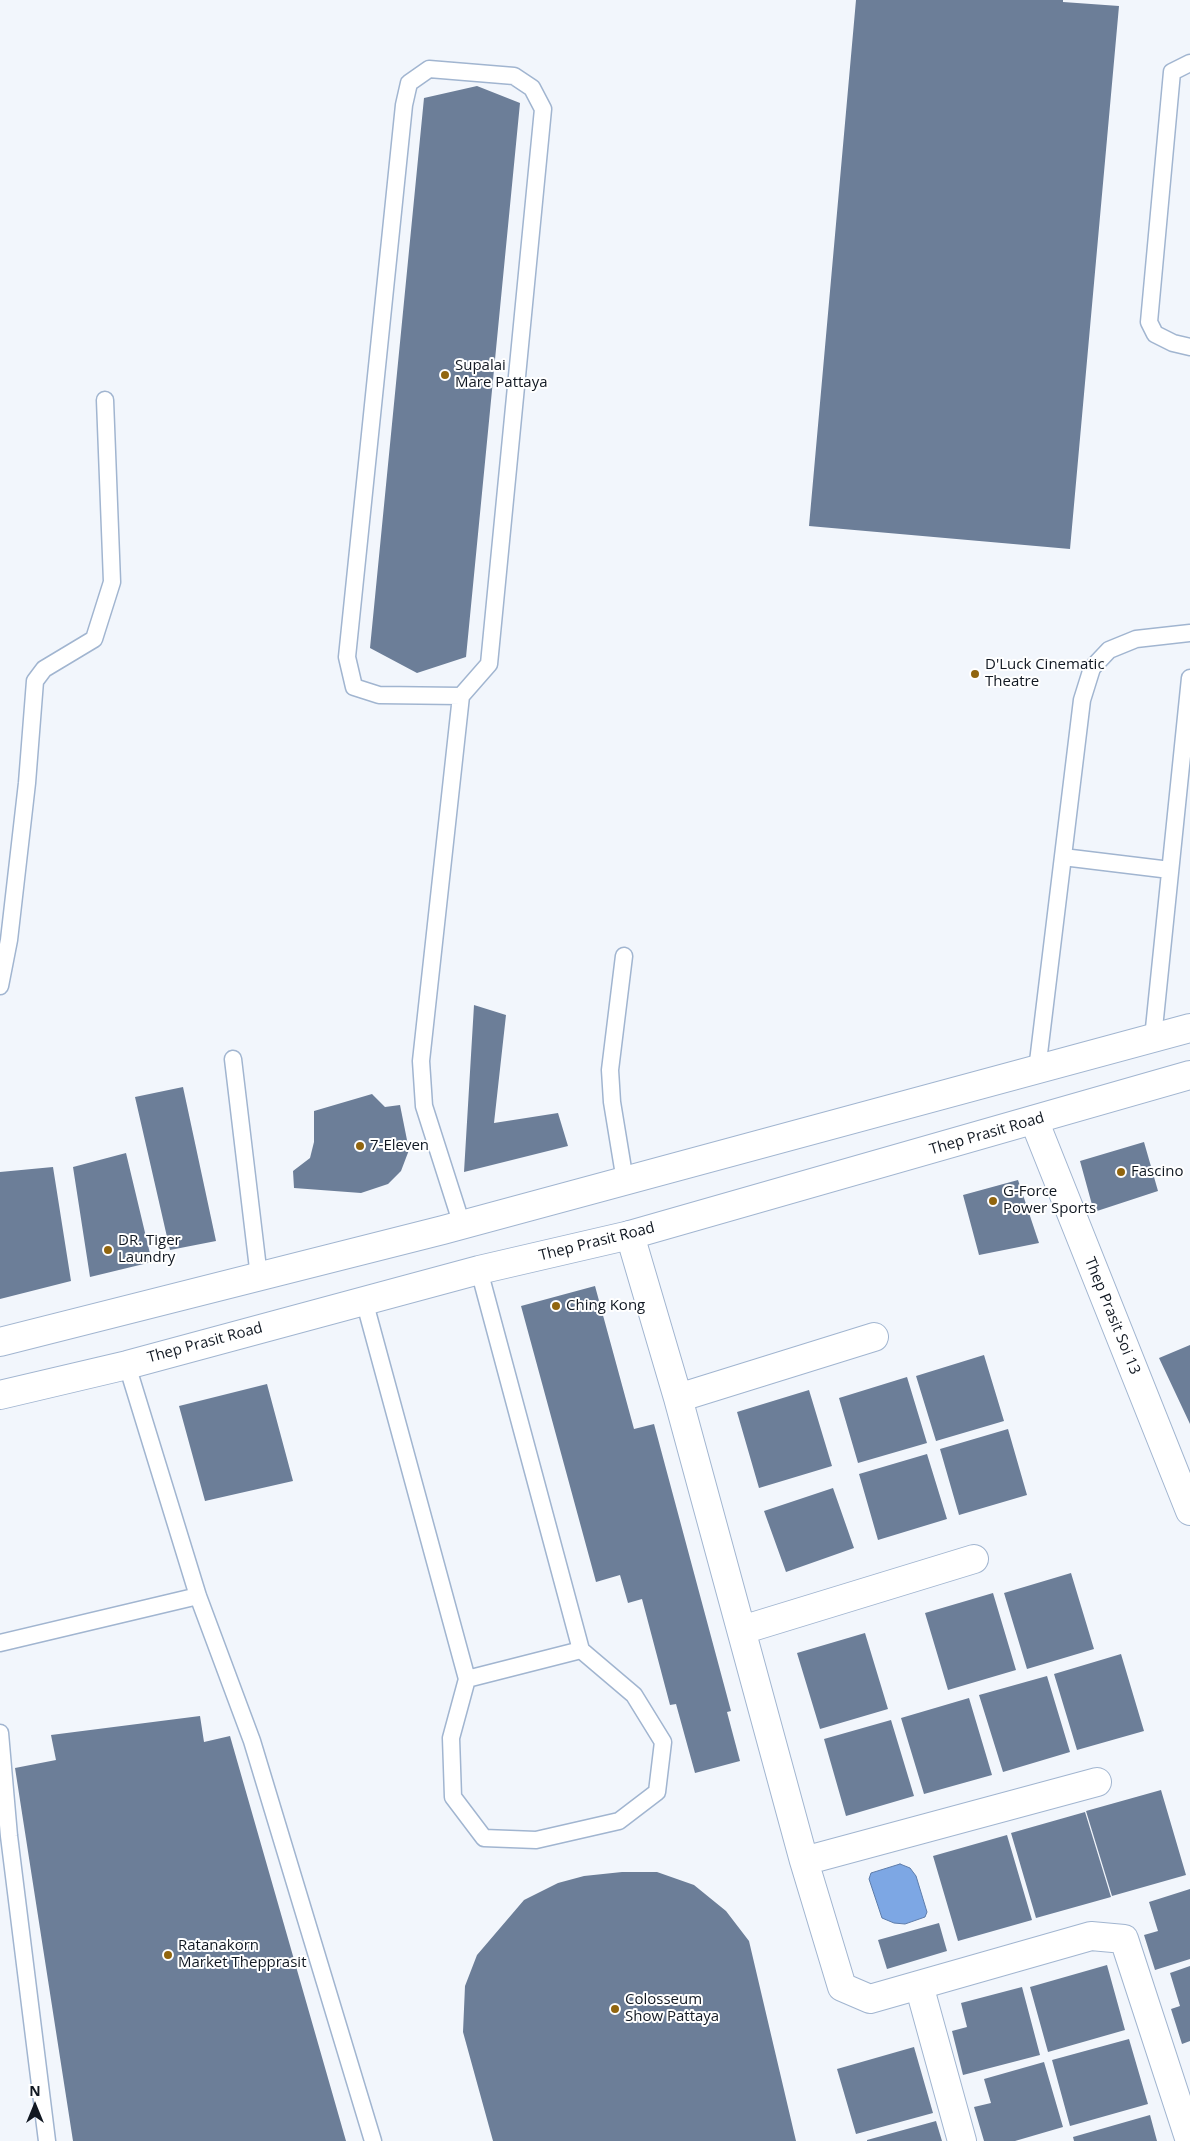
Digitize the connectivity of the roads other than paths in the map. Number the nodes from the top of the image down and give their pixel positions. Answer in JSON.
{"nodes":[{"id":1,"x":1190,"y":63,"type":"edge"},
{"id":2,"x":1190,"y":347,"type":"edge"},
{"id":3,"x":105,"y":400,"type":"dead end"},
{"id":4,"x":1190,"y":633,"type":"edge"},
{"id":5,"x":1190,"y":678,"type":"edge"},
{"id":6,"x":461,"y":696,"type":"junction"},
{"id":7,"x":1183,"y":820,"type":"edge"},
{"id":8,"x":1063,"y":857,"type":"junction"},
{"id":9,"x":1170,"y":870,"type":"junction"},
{"id":10,"x":624,"y":956,"type":"dead end"},
{"id":11,"x":0,"y":986,"type":"edge"},
{"id":12,"x":1190,"y":1028,"type":"edge"},
{"id":13,"x":1153,"y":1038,"type":"junction"},
{"id":14,"x":233,"y":1058,"type":"dead end"},
{"id":15,"x":1036,"y":1070,"type":"junction"},
{"id":16,"x":1190,"y":1075,"type":"edge"},
{"id":17,"x":1034,"y":1120,"type":"junction"},
{"id":18,"x":625,"y":1181,"type":"junction"},
{"id":19,"x":462,"y":1225,"type":"junction"},
{"id":20,"x":630,"y":1235,"type":"junction"},
{"id":21,"x":478,"y":1270,"type":"junction"},
{"id":22,"x":259,"y":1277,"type":"junction"},
{"id":23,"x":364,"y":1300,"type":"junction"},
{"id":24,"x":874,"y":1337,"type":"dead end"},
{"id":25,"x":0,"y":1342,"type":"edge"},
{"id":26,"x":127,"y":1365,"type":"junction"},
{"id":27,"x":0,"y":1395,"type":"edge"},
{"id":28,"x":678,"y":1398,"type":"junction"},
{"id":29,"x":1190,"y":1511,"type":"edge"},
{"id":30,"x":974,"y":1559,"type":"dead end"},
{"id":31,"x":198,"y":1596,"type":"junction"},
{"id":32,"x":742,"y":1630,"type":"junction"},
{"id":33,"x":0,"y":1643,"type":"edge"},
{"id":34,"x":581,"y":1650,"type":"junction"},
{"id":35,"x":467,"y":1679,"type":"junction"},
{"id":36,"x":0,"y":1733,"type":"edge"},
{"id":37,"x":1097,"y":1782,"type":"dead end"},
{"id":38,"x":804,"y":1861,"type":"junction"},
{"id":39,"x":919,"y":1985,"type":"junction"},
{"id":40,"x":47,"y":2141,"type":"edge"},
{"id":41,"x":373,"y":2141,"type":"edge"},
{"id":42,"x":962,"y":2141,"type":"edge"},
{"id":43,"x":1190,"y":2141,"type":"edge"}],
"edges":[{"from":1,"to":2,"type":"lane"},
{"from":3,"to":11,"type":"lane"},
{"from":4,"to":8,"type":"lane"},
{"from":5,"to":7,"type":"lane"},
{"from":6,"to":6,"type":"lane"},
{"from":6,"to":19,"type":"lane"},
{"from":7,"to":9,"type":"lane"},
{"from":8,"to":9,"type":"lane"},
{"from":8,"to":15,"type":"lane"},
{"from":9,"to":13,"type":"lane"},
{"from":10,"to":18,"type":"lane"},
{"from":12,"to":13,"type":"street"},
{"from":13,"to":15,"type":"street"},
{"from":14,"to":22,"type":"lane"},
{"from":15,"to":18,"type":"street"},
{"from":16,"to":17,"type":"street","name":"Thep Prasit Road"},
{"from":17,"to":20,"type":"street","name":"Thep Prasit Road"},
{"from":17,"to":29,"type":"street","name":"Thep Prasit Soi 13"},
{"from":18,"to":19,"type":"street"},
{"from":19,"to":22,"type":"street"},
{"from":20,"to":21,"type":"street","name":"Thep Prasit Road"},
{"from":20,"to":28,"type":"street"},
{"from":21,"to":23,"type":"street","name":"Thep Prasit Road"},
{"from":21,"to":34,"type":"lane"},
{"from":22,"to":25,"type":"street"},
{"from":23,"to":26,"type":"street","name":"Thep Prasit Road"},
{"from":23,"to":35,"type":"lane"},
{"from":24,"to":28,"type":"street"},
{"from":26,"to":27,"type":"street","name":"Thep Prasit Road"},
{"from":26,"to":31,"type":"lane"},
{"from":28,"to":32,"type":"street"},
{"from":30,"to":32,"type":"street"},
{"from":31,"to":33,"type":"lane"},
{"from":31,"to":41,"type":"lane"},
{"from":32,"to":38,"type":"street"},
{"from":34,"to":35,"type":"lane"},
{"from":34,"to":35,"type":"lane"},
{"from":36,"to":40,"type":"lane"},
{"from":37,"to":38,"type":"street"},
{"from":38,"to":39,"type":"street"},
{"from":39,"to":42,"type":"street"},
{"from":39,"to":43,"type":"street"}]}
